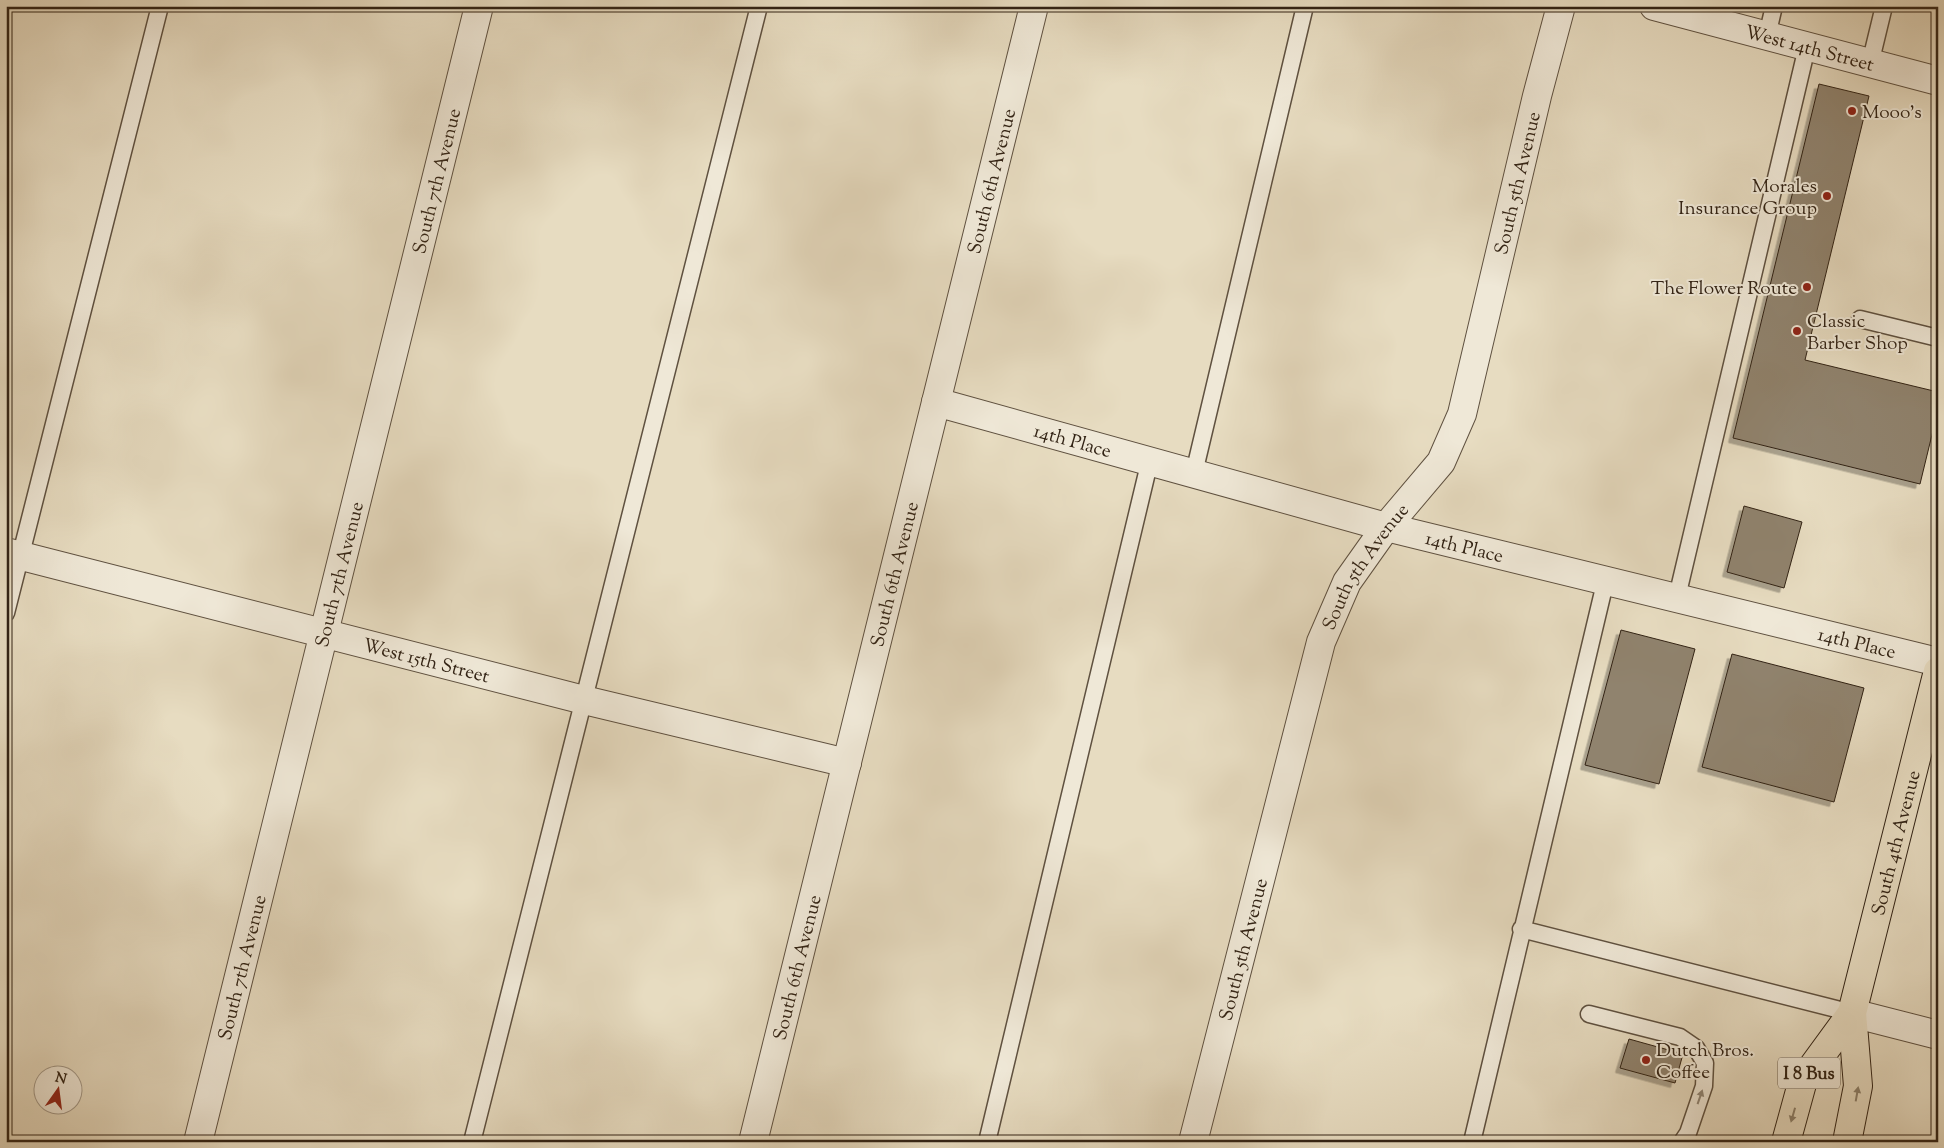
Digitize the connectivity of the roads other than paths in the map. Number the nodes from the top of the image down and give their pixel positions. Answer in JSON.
{"nodes":[{"id":1,"x":160,"y":6,"type":"edge"},
{"id":2,"x":479,"y":6,"type":"edge"},
{"id":3,"x":759,"y":6,"type":"edge"},
{"id":4,"x":1034,"y":6,"type":"edge"},
{"id":5,"x":1305,"y":6,"type":"edge"},
{"id":6,"x":1561,"y":6,"type":"edge"},
{"id":7,"x":1654,"y":6,"type":"edge"},
{"id":8,"x":1774,"y":6,"type":"edge"},
{"id":9,"x":1884,"y":6,"type":"edge"},
{"id":10,"x":1767,"y":36,"type":"junction"},
{"id":11,"x":1807,"y":47,"type":"junction"},
{"id":12,"x":1870,"y":64,"type":"junction"},
{"id":13,"x":1938,"y":81,"type":"edge"},
{"id":14,"x":1860,"y":319,"type":"dead end"},
{"id":15,"x":1938,"y":338,"type":"edge"},
{"id":16,"x":936,"y":402,"type":"junction"},
{"id":17,"x":1150,"y":460,"type":"junction"},
{"id":18,"x":1194,"y":473,"type":"junction"},
{"id":19,"x":1386,"y":527,"type":"junction"},
{"id":20,"x":13,"y":554,"type":"edge"},
{"id":21,"x":1606,"y":580,"type":"junction"},
{"id":22,"x":1677,"y":597,"type":"junction"},
{"id":23,"x":6,"y":613,"type":"edge"},
{"id":24,"x":323,"y":634,"type":"junction"},
{"id":25,"x":1938,"y":662,"type":"edge"},
{"id":26,"x":1938,"y":671,"type":"edge"},
{"id":27,"x":584,"y":700,"type":"junction"},
{"id":28,"x":847,"y":763,"type":"junction"},
{"id":29,"x":1521,"y":929,"type":"junction"},
{"id":30,"x":1852,"y":1013,"type":"junction"},
{"id":31,"x":1589,"y":1014,"type":"dead end"},
{"id":32,"x":1938,"y":1035,"type":"edge"},
{"id":33,"x":198,"y":1142,"type":"edge"},
{"id":34,"x":472,"y":1142,"type":"edge"},
{"id":35,"x":753,"y":1142,"type":"edge"},
{"id":36,"x":987,"y":1142,"type":"edge"},
{"id":37,"x":1193,"y":1142,"type":"edge"},
{"id":38,"x":1472,"y":1142,"type":"edge"},
{"id":39,"x":1682,"y":1142,"type":"edge"},
{"id":40,"x":1786,"y":1142,"type":"edge"},
{"id":41,"x":1848,"y":1142,"type":"edge"}],
"edges":[{"from":1,"to":20,"type":"lane"},
{"from":2,"to":24,"type":"street","name":"South 7th Avenue"},
{"from":3,"to":27,"type":"lane"},
{"from":4,"to":16,"type":"street","name":"South 6th Avenue"},
{"from":5,"to":18,"type":"lane"},
{"from":6,"to":19,"type":"street","name":"South 5th Avenue"},
{"from":7,"to":10,"type":"street","name":"West 14th Street"},
{"from":8,"to":10,"type":"lane"},
{"from":9,"to":12,"type":"lane"},
{"from":10,"to":11,"type":"street","name":"West 14th Street"},
{"from":11,"to":12,"type":"street","name":"West 14th Street"},
{"from":11,"to":22,"type":"lane"},
{"from":12,"to":13,"type":"street","name":"West 14th Street"},
{"from":14,"to":15,"type":"lane"},
{"from":16,"to":17,"type":"street","name":"14th Place"},
{"from":16,"to":28,"type":"street","name":"South 6th Avenue"},
{"from":17,"to":18,"type":"street","name":"14th Place"},
{"from":17,"to":36,"type":"lane"},
{"from":18,"to":19,"type":"street","name":"14th Place"},
{"from":19,"to":21,"type":"street","name":"14th Place"},
{"from":19,"to":37,"type":"street","name":"South 5th Avenue"},
{"from":20,"to":23,"type":"lane"},
{"from":20,"to":24,"type":"street","name":"West 15th Street"},
{"from":21,"to":22,"type":"street","name":"14th Place"},
{"from":21,"to":29,"type":"lane"},
{"from":22,"to":25,"type":"street","name":"14th Place"},
{"from":24,"to":27,"type":"street","name":"West 15th Street"},
{"from":24,"to":33,"type":"street","name":"South 7th Avenue"},
{"from":26,"to":30,"type":"main road","name":"South 4th Avenue","number":"I 8 BUS"},
{"from":27,"to":28,"type":"street","name":"West 15th Street"},
{"from":27,"to":34,"type":"lane"},
{"from":28,"to":35,"type":"street","name":"South 6th Avenue"},
{"from":29,"to":30,"type":"lane"},
{"from":29,"to":38,"type":"lane"},
{"from":30,"to":32,"type":"street"},
{"from":30,"to":40,"type":"main road","name":"South 4th Avenue","number":"I 8 Bus","one_way":true},
{"from":41,"to":30,"type":"main road","name":"South 4th Avenue","number":"I 8 BUS","one_way":true},
{"from":39,"to":31,"type":"lane","one_way":true}]}
